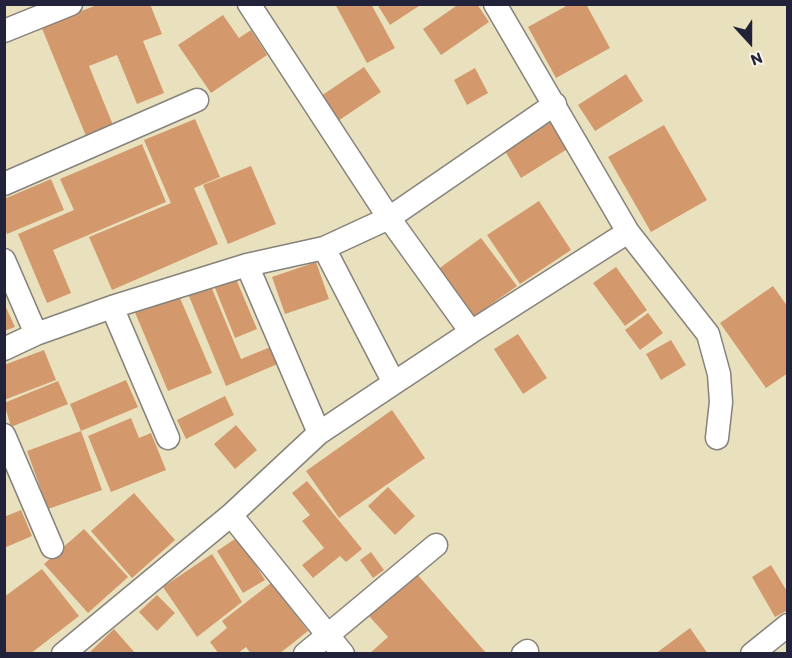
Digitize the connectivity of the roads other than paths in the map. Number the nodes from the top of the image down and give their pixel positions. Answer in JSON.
{"nodes":[{"id":1,"x":71,"y":4,"type":"edge"},
{"id":2,"x":249,"y":4,"type":"edge"},
{"id":3,"x":495,"y":4,"type":"edge"},
{"id":4,"x":4,"y":31,"type":"edge"},
{"id":5,"x":197,"y":100,"type":"dead end"},
{"id":6,"x":555,"y":104,"type":"junction"},
{"id":7,"x":4,"y":184,"type":"edge"},
{"id":8,"x":388,"y":218,"type":"junction"},
{"id":9,"x":628,"y":232,"type":"junction"},
{"id":10,"x":324,"y":248,"type":"junction"},
{"id":11,"x":4,"y":260,"type":"edge"},
{"id":12,"x":247,"y":265,"type":"junction"},
{"id":13,"x":112,"y":307,"type":"junction"},
{"id":14,"x":471,"y":332,"type":"junction"},
{"id":15,"x":36,"y":334,"type":"junction"},
{"id":16,"x":4,"y":349,"type":"edge"},
{"id":17,"x":394,"y":382,"type":"junction"},
{"id":18,"x":319,"y":433,"type":"junction"},
{"id":19,"x":4,"y":435,"type":"edge"},
{"id":20,"x":168,"y":438,"type":"dead end"},
{"id":21,"x":717,"y":438,"type":"dead end"},
{"id":22,"x":231,"y":515,"type":"junction"},
{"id":23,"x":436,"y":545,"type":"dead end"},
{"id":24,"x":52,"y":547,"type":"dead end"},
{"id":25,"x":788,"y":625,"type":"edge"},
{"id":26,"x":327,"y":634,"type":"junction"},
{"id":27,"x":71,"y":651,"type":"edge"},
{"id":28,"x":305,"y":654,"type":"edge"},
{"id":29,"x":343,"y":654,"type":"edge"},
{"id":30,"x":752,"y":654,"type":"edge"}],
"edges":[{"from":1,"to":4,"type":"street"},
{"from":2,"to":8,"type":"street"},
{"from":3,"to":6,"type":"street"},
{"from":5,"to":7,"type":"street"},
{"from":6,"to":8,"type":"street"},
{"from":6,"to":9,"type":"street"},
{"from":8,"to":10,"type":"street"},
{"from":8,"to":14,"type":"street"},
{"from":9,"to":14,"type":"street"},
{"from":9,"to":21,"type":"street"},
{"from":10,"to":12,"type":"street"},
{"from":10,"to":17,"type":"street"},
{"from":11,"to":15,"type":"street"},
{"from":12,"to":13,"type":"street"},
{"from":12,"to":18,"type":"street"},
{"from":13,"to":15,"type":"street"},
{"from":13,"to":20,"type":"street"},
{"from":14,"to":17,"type":"street"},
{"from":15,"to":16,"type":"street"},
{"from":17,"to":18,"type":"street"},
{"from":18,"to":22,"type":"street"},
{"from":19,"to":24,"type":"street"},
{"from":22,"to":26,"type":"street"},
{"from":22,"to":27,"type":"street"},
{"from":23,"to":26,"type":"street"},
{"from":25,"to":30,"type":"street"},
{"from":26,"to":28,"type":"street"},
{"from":26,"to":29,"type":"street"}]}
